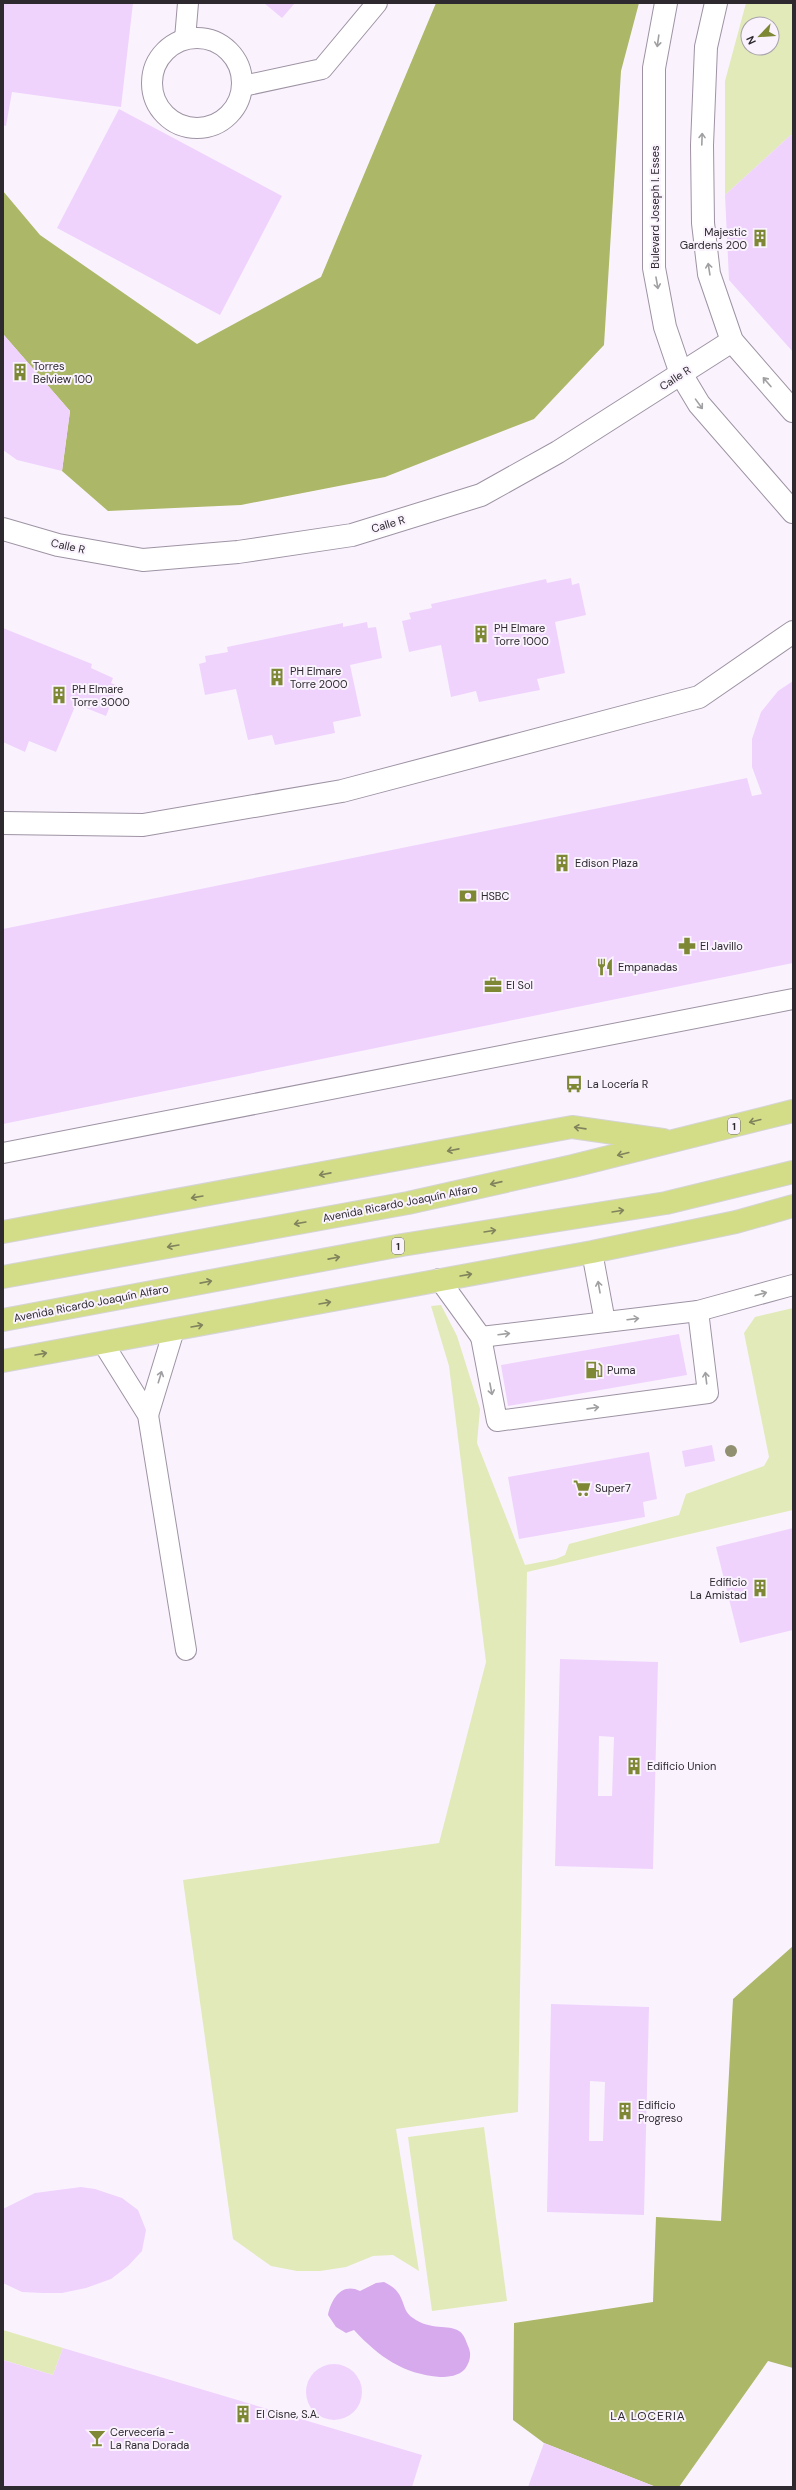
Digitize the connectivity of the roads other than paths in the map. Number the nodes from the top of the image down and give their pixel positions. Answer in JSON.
{"nodes":[{"id":1,"x":188,"y":3,"type":"edge"},
{"id":2,"x":377,"y":3,"type":"edge"},
{"id":3,"x":666,"y":3,"type":"edge"},
{"id":4,"x":716,"y":3,"type":"edge"},
{"id":5,"x":185,"y":39,"type":"junction"},
{"id":6,"x":242,"y":86,"type":"junction"},
{"id":7,"x":732,"y":341,"type":"junction"},
{"id":8,"x":681,"y":374,"type":"junction"},
{"id":9,"x":793,"y":412,"type":"edge"},
{"id":10,"x":793,"y":512,"type":"edge"},
{"id":11,"x":3,"y":529,"type":"edge"},
{"id":12,"x":793,"y":632,"type":"edge"},
{"id":13,"x":3,"y":823,"type":"edge"},
{"id":14,"x":793,"y":999,"type":"edge"},
{"id":15,"x":793,"y":1111,"type":"edge"},
{"id":16,"x":674,"y":1141,"type":"junction"},
{"id":17,"x":3,"y":1153,"type":"edge"},
{"id":18,"x":793,"y":1172,"type":"edge"},
{"id":19,"x":793,"y":1206,"type":"edge"},
{"id":20,"x":3,"y":1232,"type":"edge"},
{"id":21,"x":592,"y":1252,"type":"junction"},
{"id":22,"x":3,"y":1277,"type":"edge"},
{"id":23,"x":440,"y":1280,"type":"junction"},
{"id":24,"x":793,"y":1285,"type":"edge"},
{"id":25,"x":698,"y":1311,"type":"junction"},
{"id":26,"x":3,"y":1320,"type":"edge"},
{"id":27,"x":605,"y":1322,"type":"junction"},
{"id":28,"x":174,"y":1330,"type":"junction"},
{"id":29,"x":480,"y":1337,"type":"junction"},
{"id":30,"x":103,"y":1343,"type":"junction"},
{"id":31,"x":3,"y":1361,"type":"edge"},
{"id":32,"x":148,"y":1415,"type":"junction"},
{"id":33,"x":186,"y":1650,"type":"dead end"}],
"edges":[{"from":1,"to":5,"type":"lane"},
{"from":2,"to":6,"type":"lane"},
{"from":3,"to":8,"type":"street","name":"Bulevard Joseph I. Esses","one_way":true},
{"from":7,"to":4,"type":"street","one_way":true},
{"from":5,"to":6,"type":"lane"},
{"from":5,"to":6,"type":"lane"},
{"from":7,"to":8,"type":"street","name":"Calle R"},
{"from":9,"to":7,"type":"street","one_way":true},
{"from":8,"to":10,"type":"street","name":"Bulevard Joseph I. Esses","one_way":true},
{"from":8,"to":11,"type":"street","name":"Calle R"},
{"from":12,"to":13,"type":"street"},
{"from":14,"to":17,"type":"lane"},
{"from":15,"to":16,"type":"main road","name":"Avenida Ricardo Joaquín Alfaro","number":"1","one_way":true},
{"from":16,"to":20,"type":"main road","one_way":true},
{"from":16,"to":22,"type":"main road","name":"Avenida Ricardo Joaquín Alfaro","number":"1","one_way":true},
{"from":26,"to":18,"type":"main road","name":"Avenida Ricardo Joaquín Alfaro","number":"1","one_way":true},
{"from":19,"to":21,"type":"main road"},
{"from":23,"to":21,"type":"main road","one_way":true},
{"from":27,"to":21,"type":"lane","one_way":true},
{"from":28,"to":23,"type":"main road","one_way":true},
{"from":23,"to":29,"type":"lane"},
{"from":25,"to":24,"type":"lane","one_way":true},
{"from":27,"to":25,"type":"lane","one_way":true},
{"from":29,"to":25,"type":"lane","one_way":true},
{"from":29,"to":27,"type":"lane","one_way":true},
{"from":28,"to":30,"type":"main road"},
{"from":32,"to":28,"type":"lane","one_way":true},
{"from":31,"to":30,"type":"main road","one_way":true},
{"from":30,"to":32,"type":"lane"},
{"from":32,"to":33,"type":"lane"}]}
